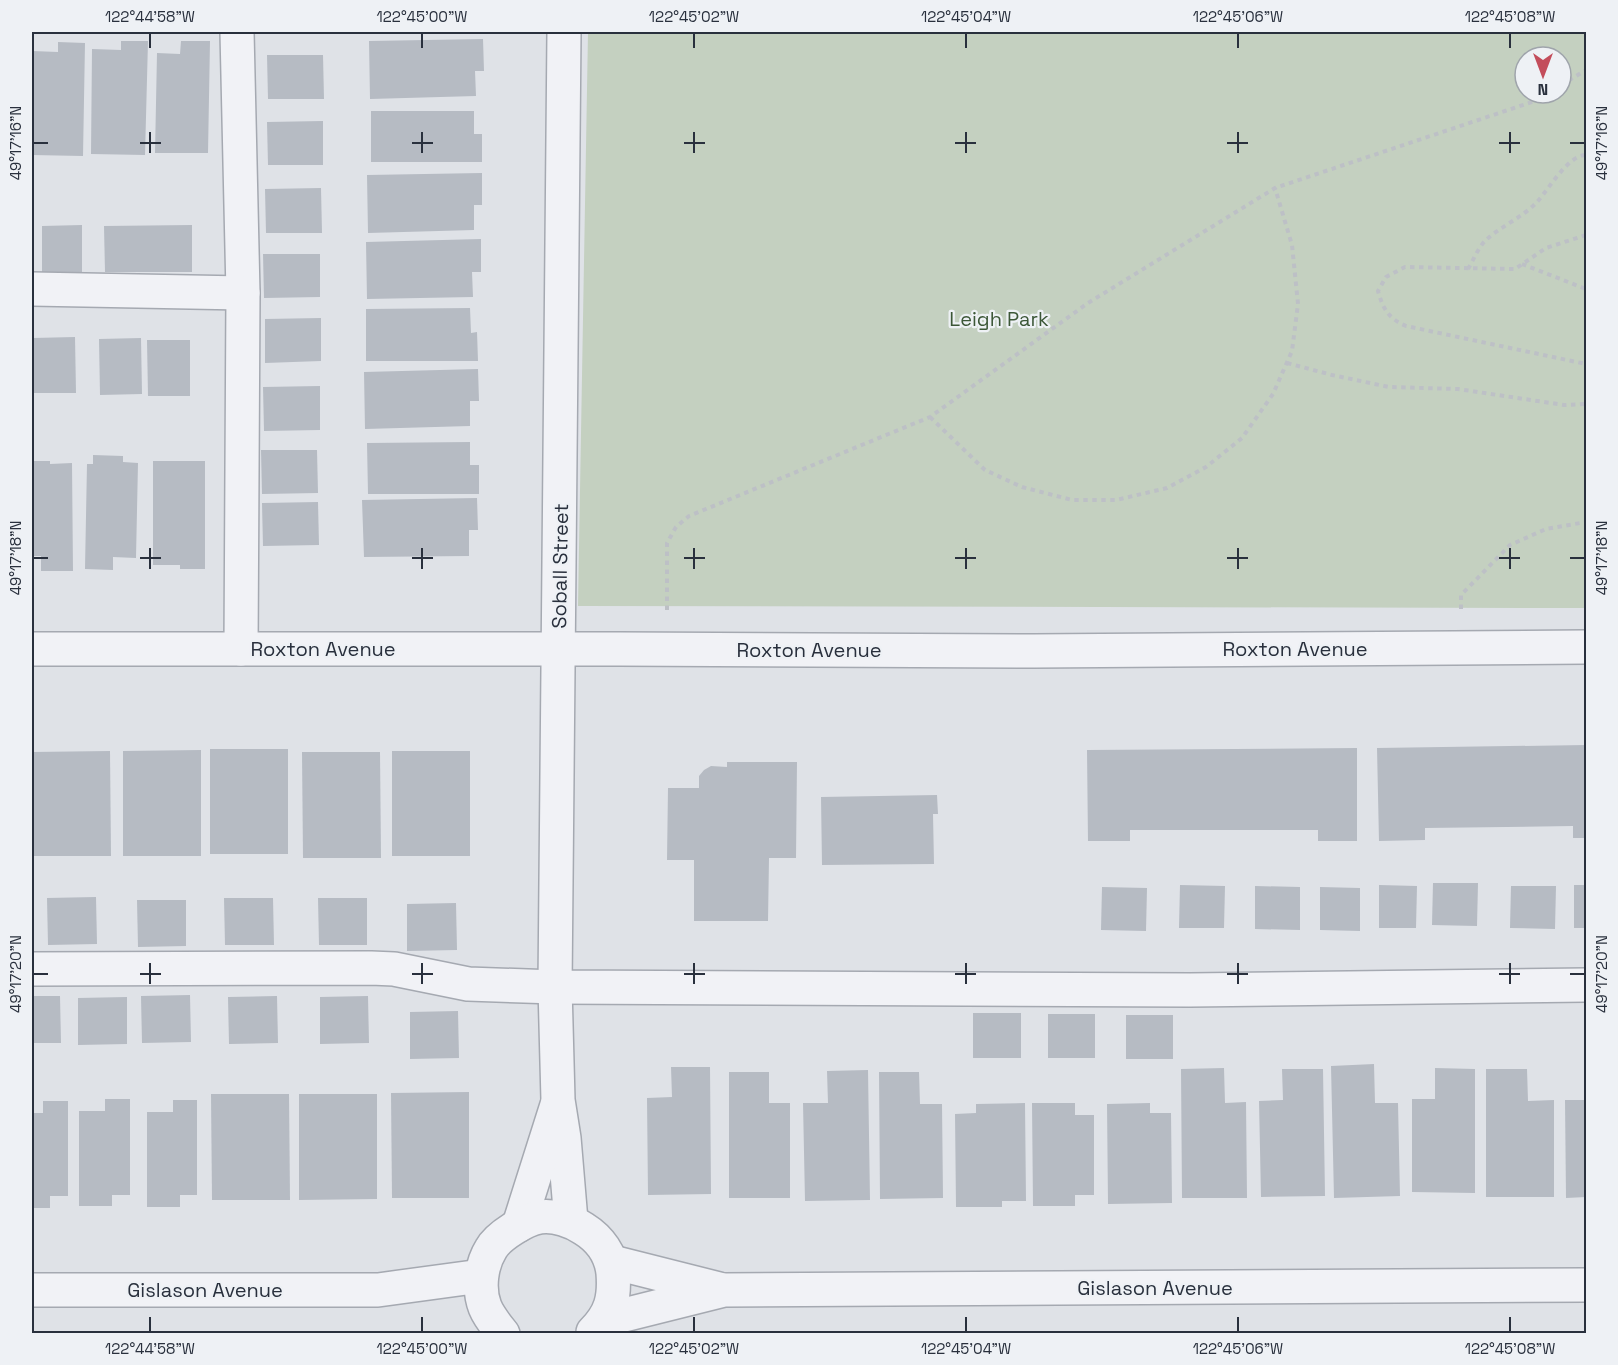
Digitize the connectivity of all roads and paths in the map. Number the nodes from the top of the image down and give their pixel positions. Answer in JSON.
{"nodes":[{"id":1,"x":237,"y":32,"type":"edge"},
{"id":2,"x":564,"y":32,"type":"edge"},
{"id":3,"x":1587,"y":70,"type":"edge"},
{"id":4,"x":1573,"y":79,"type":"edge"},
{"id":5,"x":1523,"y":105,"type":"edge"},
{"id":6,"x":1587,"y":155,"type":"edge"},
{"id":7,"x":1275,"y":189,"type":"junction"},
{"id":8,"x":1587,"y":235,"type":"edge"},
{"id":9,"x":1522,"y":264,"type":"junction"},
{"id":10,"x":1468,"y":269,"type":"junction"},
{"id":11,"x":32,"y":289,"type":"edge"},
{"id":12,"x":1587,"y":289,"type":"edge"},
{"id":13,"x":243,"y":293,"type":"junction"},
{"id":14,"x":1287,"y":363,"type":"junction"},
{"id":15,"x":1587,"y":364,"type":"edge"},
{"id":16,"x":1587,"y":404,"type":"edge"},
{"id":17,"x":930,"y":417,"type":"junction"},
{"id":18,"x":1587,"y":522,"type":"edge"},
{"id":19,"x":1587,"y":647,"type":"edge"},
{"id":20,"x":1461,"y":648,"type":"junction"},
{"id":21,"x":241,"y":649,"type":"junction"},
{"id":22,"x":559,"y":649,"type":"junction"},
{"id":23,"x":667,"y":649,"type":"junction"},
{"id":24,"x":32,"y":650,"type":"edge"},
{"id":25,"x":32,"y":969,"type":"edge"},
{"id":26,"x":1587,"y":985,"type":"edge"},
{"id":27,"x":555,"y":987,"type":"junction"},
{"id":28,"x":558,"y":1100,"type":"junction"},
{"id":29,"x":571,"y":1221,"type":"junction"},
{"id":30,"x":519,"y":1224,"type":"junction"},
{"id":31,"x":612,"y":1262,"type":"junction"},
{"id":32,"x":1587,"y":1285,"type":"edge"},
{"id":33,"x":32,"y":1290,"type":"edge"},
{"id":34,"x":724,"y":1290,"type":"junction"},
{"id":35,"x":483,"y":1291,"type":"junction"},
{"id":36,"x":598,"y":1327,"type":"edge"},
{"id":37,"x":503,"y":1334,"type":"edge"}],
"edges":[{"from":1,"to":13,"type":"street"},
{"from":2,"to":22,"type":"street","name":"Soball Street"},
{"from":3,"to":4,"type":"path"},
{"from":5,"to":7,"type":"path"},
{"from":6,"to":10,"type":"path"},
{"from":7,"to":14,"type":"path"},
{"from":7,"to":17,"type":"path"},
{"from":8,"to":9,"type":"path"},
{"from":9,"to":10,"type":"path"},
{"from":9,"to":12,"type":"path"},
{"from":10,"to":15,"type":"path"},
{"from":11,"to":13,"type":"street"},
{"from":13,"to":21,"type":"street"},
{"from":14,"to":16,"type":"path"},
{"from":14,"to":17,"type":"path"},
{"from":17,"to":23,"type":"path"},
{"from":18,"to":20,"type":"path"},
{"from":19,"to":20,"type":"street","name":"Roxton Avenue"},
{"from":20,"to":23,"type":"street","name":"Roxton Avenue"},
{"from":21,"to":22,"type":"street","name":"Roxton Avenue"},
{"from":21,"to":24,"type":"street","name":"Roxton Avenue"},
{"from":22,"to":23,"type":"street","name":"Roxton Avenue"},
{"from":22,"to":27,"type":"street","name":"Soball Street"},
{"from":25,"to":27,"type":"street"},
{"from":26,"to":27,"type":"street"},
{"from":27,"to":28,"type":"street","name":"Soball Street"},
{"from":28,"to":29,"type":"street","name":"Soball Street"},
{"from":28,"to":30,"type":"street","name":"Soball Street"},
{"from":29,"to":30,"type":"street"},
{"from":29,"to":31,"type":"street"},
{"from":30,"to":35,"type":"street"},
{"from":31,"to":34,"type":"street","name":"Gislason Avenue"},
{"from":31,"to":36,"type":"street"},
{"from":32,"to":34,"type":"street","name":"Gislason Avenue"},
{"from":33,"to":35,"type":"street","name":"Gislason Avenue"},
{"from":34,"to":36,"type":"street","name":"Gislason Avenue"},
{"from":35,"to":37,"type":"street"}]}
